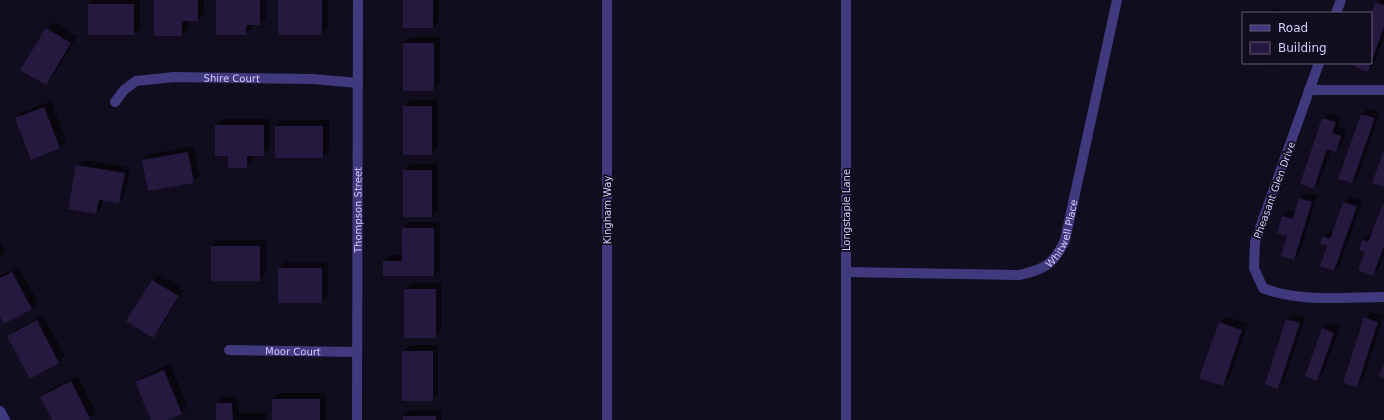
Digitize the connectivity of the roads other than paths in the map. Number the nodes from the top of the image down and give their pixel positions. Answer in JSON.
{"nodes":[{"id":1,"x":358,"y":0,"type":"edge"},
{"id":2,"x":607,"y":0,"type":"edge"},
{"id":3,"x":846,"y":0,"type":"edge"},
{"id":4,"x":1117,"y":0,"type":"edge"},
{"id":5,"x":1341,"y":0,"type":"edge"},
{"id":6,"x":1336,"y":12,"type":"edge"},
{"id":7,"x":1319,"y":64,"type":"edge"},
{"id":8,"x":358,"y":83,"type":"junction"},
{"id":9,"x":1309,"y":90,"type":"junction"},
{"id":10,"x":1384,"y":90,"type":"edge"},
{"id":11,"x":115,"y":102,"type":"dead end"},
{"id":12,"x":846,"y":272,"type":"junction"},
{"id":13,"x":1384,"y":298,"type":"edge"},
{"id":14,"x":229,"y":350,"type":"dead end"},
{"id":15,"x":357,"y":352,"type":"junction"},
{"id":16,"x":0,"y":411,"type":"edge"},
{"id":17,"x":5,"y":420,"type":"edge"},
{"id":18,"x":357,"y":420,"type":"edge"},
{"id":19,"x":607,"y":420,"type":"edge"},
{"id":20,"x":846,"y":420,"type":"edge"}],
"edges":[{"from":1,"to":8,"type":"street","name":"Thompson Street"},
{"from":2,"to":19,"type":"street","name":"Kingham Way"},
{"from":3,"to":12,"type":"street","name":"Longstaple Lane"},
{"from":4,"to":12,"type":"street","name":"Whitwell Place"},
{"from":5,"to":6,"type":"street"},
{"from":7,"to":9,"type":"street","name":"Pheasant Glen Drive"},
{"from":8,"to":11,"type":"street","name":"Shire Court"},
{"from":8,"to":15,"type":"street","name":"Thompson Street"},
{"from":9,"to":10,"type":"street"},
{"from":9,"to":13,"type":"street","name":"Pheasant Glen Drive"},
{"from":12,"to":20,"type":"street","name":"Longstaple Lane"},
{"from":14,"to":15,"type":"street","name":"Moor Court"},
{"from":15,"to":18,"type":"street","name":"Thompson Street"},
{"from":16,"to":17,"type":"street"}]}
